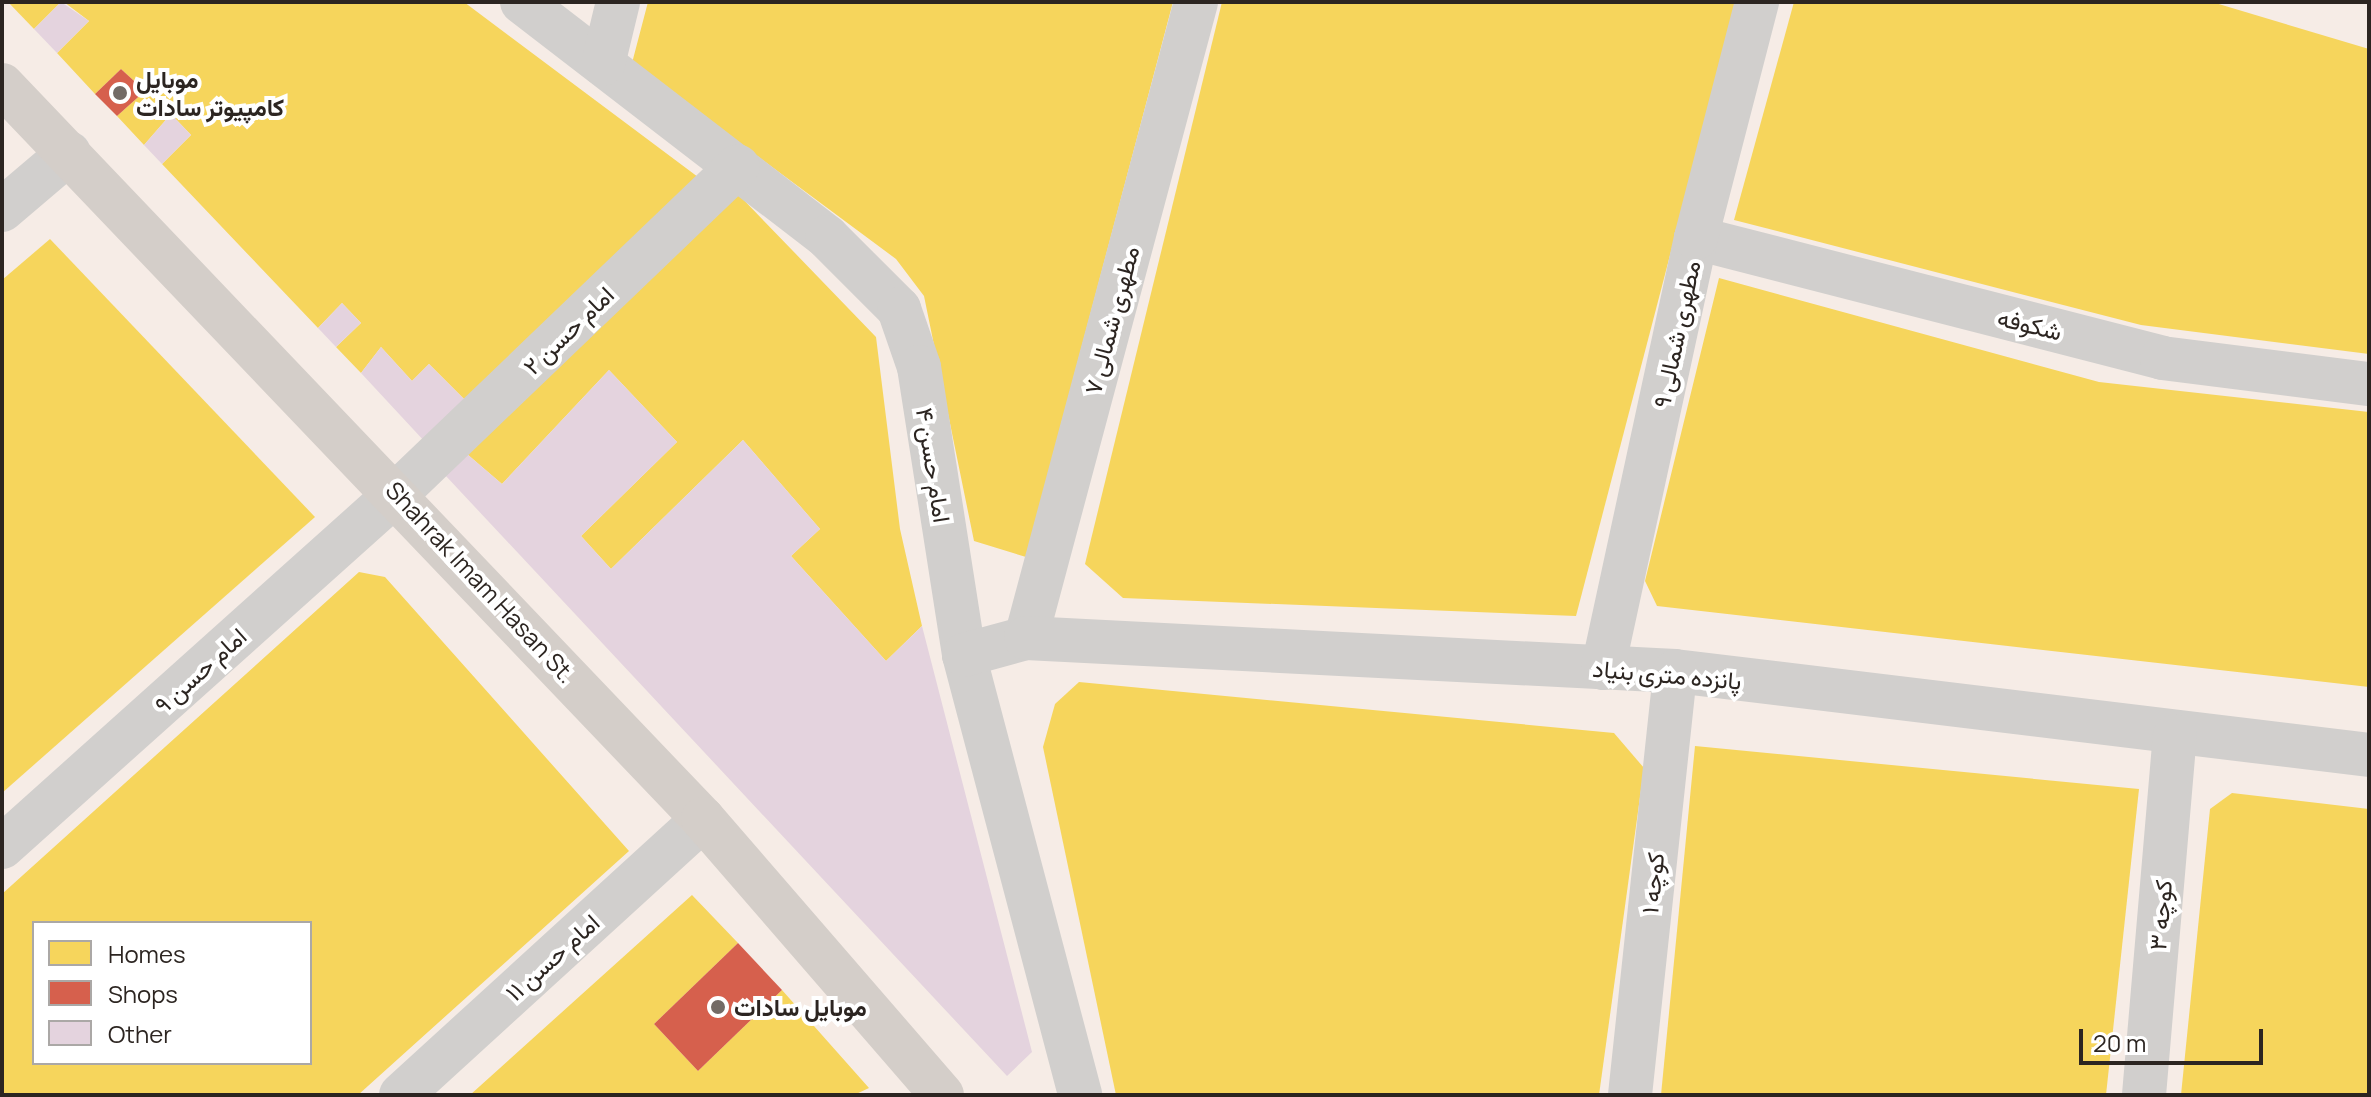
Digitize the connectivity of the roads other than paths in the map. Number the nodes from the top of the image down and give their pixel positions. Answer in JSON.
{"nodes":[{"id":1,"x":522,"y":2,"type":"edge"},
{"id":2,"x":618,"y":2,"type":"edge"},
{"id":3,"x":1196,"y":2,"type":"edge"},
{"id":4,"x":1757,"y":2,"type":"edge"},
{"id":5,"x":603,"y":64,"type":"junction"},
{"id":6,"x":2,"y":85,"type":"edge"},
{"id":7,"x":69,"y":153,"type":"junction"},
{"id":8,"x":738,"y":166,"type":"junction"},
{"id":9,"x":2,"y":210,"type":"edge"},
{"id":10,"x":1696,"y":238,"type":"junction"},
{"id":11,"x":2369,"y":384,"type":"edge"},
{"id":12,"x":397,"y":493,"type":"junction"},
{"id":13,"x":1026,"y":638,"type":"junction"},
{"id":14,"x":964,"y":655,"type":"junction"},
{"id":15,"x":1603,"y":668,"type":"junction"},
{"id":16,"x":1675,"y":671,"type":"junction"},
{"id":17,"x":2175,"y":736,"type":"junction"},
{"id":18,"x":2369,"y":755,"type":"edge"},
{"id":19,"x":703,"y":819,"type":"junction"},
{"id":20,"x":2,"y":847,"type":"edge"},
{"id":21,"x":401,"y":1095,"type":"edge"},
{"id":22,"x":942,"y":1095,"type":"edge"},
{"id":23,"x":1080,"y":1095,"type":"edge"},
{"id":24,"x":1630,"y":1095,"type":"edge"},
{"id":25,"x":2144,"y":1095,"type":"edge"}],
"edges":[{"from":1,"to":5,"type":"street","name":"امام حسن ۴"},
{"from":2,"to":5,"type":"street"},
{"from":3,"to":13,"type":"street","name":"مطهری شمالی ۷"},
{"from":4,"to":10,"type":"street","name":"مطهری شمالی ۹"},
{"from":5,"to":8,"type":"street","name":"امام حسن ۴"},
{"from":6,"to":7,"type":"main road","name":"Shahrak Imam Hasan St."},
{"from":7,"to":9,"type":"street"},
{"from":7,"to":12,"type":"main road","name":"Shahrak Imam Hasan St."},
{"from":8,"to":12,"type":"street","name":"امام حسن ۲"},
{"from":8,"to":14,"type":"street","name":"امام حسن ۴"},
{"from":10,"to":11,"type":"street","name":"شکوفه"},
{"from":10,"to":15,"type":"street","name":"مطهری شمالی ۹"},
{"from":12,"to":19,"type":"main road","name":"Shahrak Imam Hasan St."},
{"from":12,"to":20,"type":"street","name":"امام حسن ۹"},
{"from":13,"to":14,"type":"street","name":"پانزده متری بنیاد"},
{"from":13,"to":15,"type":"street","name":"پانزده متری بنیاد"},
{"from":14,"to":23,"type":"street","name":"امام حسن ۴"},
{"from":15,"to":16,"type":"street","name":"پانزده متری بنیاد"},
{"from":16,"to":17,"type":"street","name":"پانزده متری بنیاد"},
{"from":16,"to":24,"type":"street","name":"کوچه ۱"},
{"from":17,"to":18,"type":"street","name":"پانزده متری بنیاد"},
{"from":17,"to":25,"type":"street","name":"کوچه ۳"},
{"from":19,"to":21,"type":"street","name":"امام حسن ۱۱"},
{"from":19,"to":22,"type":"main road","name":"Shahrak Imam Hasan St."}]}
